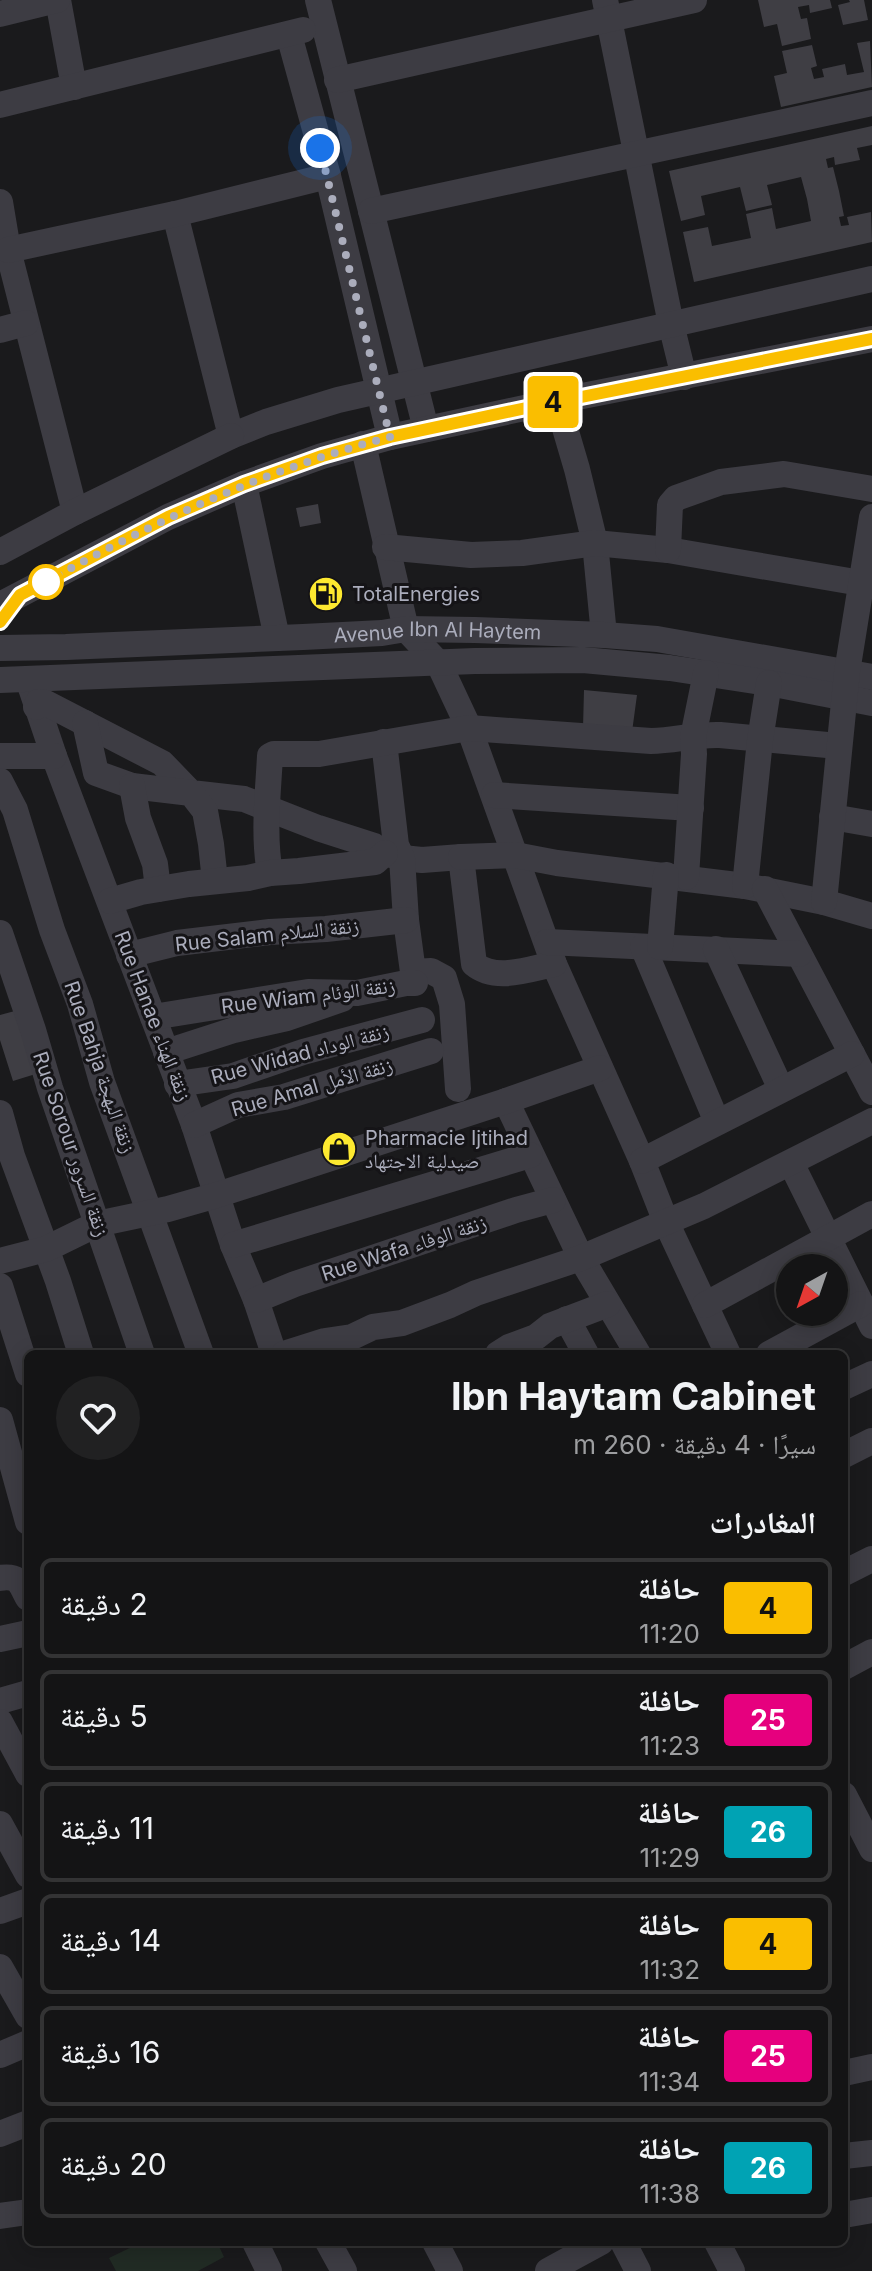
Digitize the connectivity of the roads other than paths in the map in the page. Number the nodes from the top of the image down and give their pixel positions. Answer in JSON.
{"nodes":[{"id":1,"x":58,"y":0,"type":"edge"},
{"id":2,"x":694,"y":0,"type":"edge"},
{"id":3,"x":607,"y":9,"type":"edge"},
{"id":4,"x":321,"y":12,"type":"edge"},
{"id":5,"x":0,"y":14,"type":"edge"},
{"id":6,"x":289,"y":35,"type":"junction"},
{"id":7,"x":337,"y":80,"type":"junction"},
{"id":8,"x":74,"y":87,"type":"junction"},
{"id":9,"x":872,"y":103,"type":"edge"},
{"id":10,"x":0,"y":105,"type":"edge"},
{"id":11,"x":635,"y":154,"type":"junction"},
{"id":12,"x":328,"y":176,"type":"junction"},
{"id":13,"x":0,"y":202,"type":"edge"},
{"id":14,"x":371,"y":211,"type":"junction"},
{"id":15,"x":175,"y":214,"type":"junction"},
{"id":16,"x":8,"y":250,"type":"junction"},
{"id":17,"x":872,"y":279,"type":"edge"},
{"id":18,"x":26,"y":323,"type":"junction"},
{"id":19,"x":671,"y":324,"type":"junction"},
{"id":20,"x":0,"y":330,"type":"edge"},
{"id":21,"x":872,"y":339,"type":"edge"},
{"id":22,"x":684,"y":377,"type":"junction"},
{"id":23,"x":413,"y":383,"type":"junction"},
{"id":24,"x":379,"y":390,"type":"junction"},
{"id":25,"x":557,"y":401,"type":"junction"},
{"id":26,"x":426,"y":429,"type":"junction"},
{"id":27,"x":231,"y":436,"type":"junction"},
{"id":28,"x":390,"y":437,"type":"junction"},
{"id":29,"x":363,"y":444,"type":"junction"},
{"id":30,"x":244,"y":484,"type":"junction"},
{"id":31,"x":872,"y":489,"type":"edge"},
{"id":32,"x":75,"y":512,"type":"junction"},
{"id":33,"x":872,"y":517,"type":"edge"},
{"id":34,"x":595,"y":543,"type":"junction"},
{"id":35,"x":385,"y":547,"type":"junction"},
{"id":36,"x":668,"y":550,"type":"junction"},
{"id":37,"x":0,"y":552,"type":"edge"},
{"id":38,"x":867,"y":584,"type":"edge"},
{"id":39,"x":10,"y":600,"type":"edge"},
{"id":40,"x":0,"y":622,"type":"edge"},
{"id":41,"x":406,"y":629,"type":"junction"},
{"id":42,"x":604,"y":635,"type":"junction"},
{"id":43,"x":277,"y":638,"type":"junction"},
{"id":44,"x":0,"y":648,"type":"edge"},
{"id":45,"x":439,"y":664,"type":"junction"},
{"id":46,"x":706,"y":673,"type":"junction"},
{"id":47,"x":28,"y":679,"type":"junction"},
{"id":48,"x":0,"y":680,"type":"edge"},
{"id":49,"x":855,"y":682,"type":"edge"},
{"id":50,"x":769,"y":683,"type":"junction"},
{"id":51,"x":872,"y":703,"type":"edge"},
{"id":52,"x":36,"y":707,"type":"junction"},
{"id":53,"x":85,"y":723,"type":"junction"},
{"id":54,"x":469,"y":728,"type":"junction"},
{"id":55,"x":693,"y":737,"type":"junction"},
{"id":56,"x":760,"y":740,"type":"junction"},
{"id":57,"x":384,"y":742,"type":"junction"},
{"id":58,"x":838,"y":746,"type":"junction"},
{"id":59,"x":0,"y":756,"type":"edge"},
{"id":60,"x":54,"y":756,"type":"junction"},
{"id":61,"x":0,"y":781,"type":"edge"},
{"id":62,"x":132,"y":786,"type":"junction"},
{"id":63,"x":191,"y":793,"type":"junction"},
{"id":64,"x":494,"y":795,"type":"junction"},
{"id":65,"x":268,"y":808,"type":"junction"},
{"id":66,"x":691,"y":808,"type":"junction"},
{"id":67,"x":832,"y":817,"type":"junction"},
{"id":68,"x":872,"y":824,"type":"edge"},
{"id":69,"x":394,"y":855,"type":"junction"},
{"id":70,"x":515,"y":855,"type":"junction"},
{"id":71,"x":461,"y":857,"type":"junction"},
{"id":72,"x":270,"y":873,"type":"junction"},
{"id":73,"x":676,"y":876,"type":"junction"},
{"id":74,"x":215,"y":881,"type":"junction"},
{"id":75,"x":755,"y":887,"type":"junction"},
{"id":76,"x":158,"y":889,"type":"junction"},
{"id":77,"x":110,"y":901,"type":"junction"},
{"id":78,"x":824,"y":902,"type":"junction"},
{"id":79,"x":866,"y":914,"type":"edge"},
{"id":80,"x":406,"y":920,"type":"junction"},
{"id":81,"x":872,"y":937,"type":"edge"},
{"id":82,"x":2,"y":946,"type":"edge"},
{"id":83,"x":651,"y":947,"type":"junction"},
{"id":84,"x":716,"y":949,"type":"junction"},
{"id":85,"x":550,"y":953,"type":"junction"},
{"id":86,"x":799,"y":954,"type":"junction"},
{"id":87,"x":129,"y":955,"type":"junction"},
{"id":88,"x":414,"y":978,"type":"junction"},
{"id":89,"x":357,"y":993,"type":"junction"},
{"id":90,"x":153,"y":1017,"type":"junction"},
{"id":91,"x":422,"y":1020,"type":"junction"},
{"id":92,"x":431,"y":1051,"type":"junction"},
{"id":93,"x":166,"y":1052,"type":"junction"},
{"id":94,"x":852,"y":1054,"type":"junction"},
{"id":95,"x":600,"y":1068,"type":"junction"},
{"id":96,"x":177,"y":1084,"type":"junction"},
{"id":97,"x":458,"y":1089,"type":"junction"},
{"id":98,"x":781,"y":1089,"type":"junction"},
{"id":99,"x":872,"y":1092,"type":"edge"},
{"id":100,"x":506,"y":1101,"type":"junction"},
{"id":101,"x":473,"y":1111,"type":"junction"},
{"id":102,"x":0,"y":1113,"type":"edge"},
{"id":103,"x":872,"y":1121,"type":"edge"},
{"id":104,"x":717,"y":1122,"type":"junction"},
{"id":105,"x":194,"y":1125,"type":"junction"},
{"id":106,"x":530,"y":1155,"type":"junction"},
{"id":107,"x":642,"y":1161,"type":"junction"},
{"id":108,"x":791,"y":1163,"type":"junction"},
{"id":109,"x":217,"y":1195,"type":"junction"},
{"id":110,"x":553,"y":1200,"type":"junction"},
{"id":111,"x":151,"y":1213,"type":"junction"},
{"id":112,"x":872,"y":1214,"type":"edge"},
{"id":113,"x":666,"y":1222,"type":"junction"},
{"id":114,"x":97,"y":1224,"type":"junction"},
{"id":115,"x":827,"y":1238,"type":"junction"},
{"id":116,"x":233,"y":1245,"type":"junction"},
{"id":117,"x":46,"y":1249,"type":"junction"},
{"id":118,"x":581,"y":1258,"type":"junction"},
{"id":119,"x":0,"y":1261,"type":"edge"},
{"id":120,"x":0,"y":1286,"type":"edge"},
{"id":121,"x":256,"y":1300,"type":"junction"},
{"id":122,"x":608,"y":1304,"type":"junction"},
{"id":123,"x":705,"y":1305,"type":"junction"},
{"id":124,"x":866,"y":1315,"type":"edge"},
{"id":125,"x":567,"y":1319,"type":"junction"},
{"id":126,"x":80,"y":1350,"type":"edge"},
{"id":127,"x":141,"y":1350,"type":"edge"},
{"id":128,"x":200,"y":1350,"type":"edge"},
{"id":129,"x":273,"y":1350,"type":"edge"},
{"id":130,"x":297,"y":1350,"type":"edge"},
{"id":131,"x":504,"y":1350,"type":"edge"},
{"id":132,"x":584,"y":1350,"type":"edge"},
{"id":133,"x":636,"y":1350,"type":"edge"},
{"id":134,"x":726,"y":1350,"type":"edge"},
{"id":135,"x":779,"y":1350,"type":"edge"},
{"id":136,"x":24,"y":1361,"type":"edge"},
{"id":137,"x":872,"y":1374,"type":"edge"},
{"id":138,"x":848,"y":1385,"type":"edge"},
{"id":139,"x":0,"y":1420,"type":"edge"},
{"id":140,"x":872,"y":1441,"type":"edge"},
{"id":141,"x":848,"y":1453,"type":"edge"},
{"id":142,"x":24,"y":1507,"type":"edge"},
{"id":143,"x":872,"y":1559,"type":"edge"},
{"id":144,"x":848,"y":1571,"type":"edge"},
{"id":145,"x":0,"y":1578,"type":"edge"},
{"id":146,"x":24,"y":1592,"type":"edge"},
{"id":147,"x":24,"y":1634,"type":"edge"},
{"id":148,"x":0,"y":1639,"type":"edge"},
{"id":149,"x":872,"y":1652,"type":"edge"},
{"id":150,"x":848,"y":1665,"type":"edge"},
{"id":151,"x":24,"y":1694,"type":"edge"},
{"id":152,"x":0,"y":1701,"type":"edge"},
{"id":153,"x":0,"y":1722,"type":"edge"},
{"id":154,"x":24,"y":1767,"type":"edge"},
{"id":155,"x":848,"y":1807,"type":"edge"},
{"id":156,"x":0,"y":1824,"type":"edge"},
{"id":157,"x":872,"y":1849,"type":"edge"},
{"id":158,"x":24,"y":1868,"type":"edge"},
{"id":159,"x":24,"y":1902,"type":"edge"},
{"id":160,"x":0,"y":1911,"type":"edge"},
{"id":161,"x":2,"y":1976,"type":"edge"},
{"id":162,"x":24,"y":2010,"type":"edge"},
{"id":163,"x":24,"y":2045,"type":"edge"},
{"id":164,"x":0,"y":2055,"type":"edge"},
{"id":165,"x":872,"y":2067,"type":"edge"},
{"id":166,"x":848,"y":2072,"type":"edge"},
{"id":167,"x":24,"y":2125,"type":"edge"},
{"id":168,"x":0,"y":2134,"type":"edge"},
{"id":169,"x":872,"y":2153,"type":"edge"},
{"id":170,"x":848,"y":2156,"type":"edge"},
{"id":171,"x":872,"y":2210,"type":"edge"},
{"id":172,"x":24,"y":2213,"type":"edge"},
{"id":173,"x":848,"y":2214,"type":"edge"},
{"id":174,"x":0,"y":2216,"type":"edge"},
{"id":175,"x":257,"y":2246,"type":"edge"},
{"id":176,"x":330,"y":2246,"type":"edge"},
{"id":177,"x":437,"y":2246,"type":"edge"},
{"id":178,"x":594,"y":2246,"type":"edge"},
{"id":179,"x":625,"y":2246,"type":"edge"},
{"id":180,"x":719,"y":2246,"type":"edge"},
{"id":181,"x":269,"y":2271,"type":"edge"},
{"id":182,"x":344,"y":2271,"type":"edge"},
{"id":183,"x":450,"y":2271,"type":"edge"},
{"id":184,"x":548,"y":2271,"type":"edge"},
{"id":185,"x":638,"y":2271,"type":"edge"},
{"id":186,"x":732,"y":2271,"type":"edge"}],
"edges":[{"from":1,"to":5,"type":"street"},
{"from":1,"to":8,"type":"street"},
{"from":2,"to":3,"type":"street"},
{"from":3,"to":7,"type":"street"},
{"from":3,"to":11,"type":"street"},
{"from":4,"to":6,"type":"street"},
{"from":4,"to":7,"type":"street"},
{"from":6,"to":8,"type":"street"},
{"from":6,"to":12,"type":"street"},
{"from":7,"to":14,"type":"street"},
{"from":8,"to":10,"type":"street"},
{"from":9,"to":11,"type":"street"},
{"from":11,"to":14,"type":"street"},
{"from":11,"to":19,"type":"street"},
{"from":12,"to":15,"type":"street"},
{"from":12,"to":24,"type":"street"},
{"from":13,"to":16,"type":"street"},
{"from":14,"to":23,"type":"street"},
{"from":15,"to":16,"type":"street"},
{"from":15,"to":27,"type":"street"},
{"from":16,"to":18,"type":"street"},
{"from":17,"to":19,"type":"street"},
{"from":18,"to":20,"type":"street"},
{"from":18,"to":32,"type":"street"},
{"from":19,"to":22,"type":"street"},
{"from":19,"to":23,"type":"street"},
{"from":21,"to":22,"type":"street"},
{"from":22,"to":25,"type":"street"},
{"from":23,"to":24,"type":"street"},
{"from":23,"to":26,"type":"street"},
{"from":24,"to":27,"type":"street"},
{"from":24,"to":28,"type":"street"},
{"from":25,"to":26,"type":"street"},
{"from":25,"to":34,"type":"street"},
{"from":26,"to":28,"type":"street"},
{"from":27,"to":32,"type":"street"},
{"from":28,"to":29,"type":"street"},
{"from":29,"to":30,"type":"street"},
{"from":29,"to":35,"type":"street"},
{"from":30,"to":39,"type":"street"},
{"from":30,"to":43,"type":"street"},
{"from":31,"to":36,"type":"street"},
{"from":32,"to":37,"type":"street"},
{"from":33,"to":38,"type":"street"},
{"from":34,"to":35,"type":"street"},
{"from":34,"to":36,"type":"street"},
{"from":34,"to":42,"type":"street"},
{"from":35,"to":41,"type":"street"},
{"from":36,"to":38,"type":"street"},
{"from":38,"to":49,"type":"street"},
{"from":39,"to":40,"type":"street"},
{"from":41,"to":42,"type":"street","name":"Avenue Ibn Al Haytem"},
{"from":41,"to":43,"type":"street","name":"Avenue Ibn Al Haytem"},
{"from":41,"to":45,"type":"street"},
{"from":42,"to":49,"type":"street","name":"Avenue Ibn Al Haytem"},
{"from":43,"to":44,"type":"street","name":"Avenue Ibn Al Haytem"},
{"from":45,"to":46,"type":"street","name":"Avenue Ibn Al Haytem"},
{"from":45,"to":47,"type":"street","name":"Avenue Ibn Al Haytem"},
{"from":45,"to":54,"type":"street"},
{"from":46,"to":50,"type":"street","name":"Avenue Ibn Al Haytem"},
{"from":46,"to":55,"type":"street"},
{"from":47,"to":48,"type":"street","name":"Avenue Ibn Al Haytem"},
{"from":47,"to":52,"type":"street","name":"Rue Hanae زنقة الهناء"},
{"from":49,"to":50,"type":"street","name":"Avenue Ibn Al Haytem"},
{"from":49,"to":51,"type":"street","name":"Avenue Ibn Al Haytem"},
{"from":49,"to":58,"type":"street"},
{"from":50,"to":56,"type":"street"},
{"from":52,"to":53,"type":"street"},
{"from":52,"to":60,"type":"street","name":"Rue Hanae زنقة الهناء"},
{"from":53,"to":62,"type":"street"},
{"from":53,"to":63,"type":"street"},
{"from":54,"to":55,"type":"street"},
{"from":54,"to":57,"type":"street"},
{"from":54,"to":64,"type":"street"},
{"from":55,"to":56,"type":"street"},
{"from":55,"to":66,"type":"street"},
{"from":56,"to":58,"type":"street"},
{"from":56,"to":75,"type":"street"},
{"from":57,"to":65,"type":"street"},
{"from":57,"to":69,"type":"street"},
{"from":58,"to":67,"type":"street"},
{"from":59,"to":60,"type":"street"},
{"from":60,"to":77,"type":"street","name":"Rue Hanae زنقة الهناء"},
{"from":61,"to":111,"type":"street","name":"Rue Bahja زنقة البهجة"},
{"from":62,"to":63,"type":"street"},
{"from":62,"to":76,"type":"street"},
{"from":63,"to":65,"type":"street"},
{"from":63,"to":74,"type":"street"},
{"from":64,"to":66,"type":"street"},
{"from":64,"to":70,"type":"street"},
{"from":65,"to":69,"type":"street"},
{"from":65,"to":72,"type":"street"},
{"from":66,"to":73,"type":"street"},
{"from":67,"to":68,"type":"street"},
{"from":67,"to":78,"type":"street"},
{"from":69,"to":71,"type":"street"},
{"from":69,"to":72,"type":"street"},
{"from":69,"to":80,"type":"street"},
{"from":70,"to":71,"type":"street"},
{"from":70,"to":73,"type":"street"},
{"from":70,"to":85,"type":"street"},
{"from":71,"to":85,"type":"street"},
{"from":72,"to":74,"type":"street"},
{"from":73,"to":75,"type":"street"},
{"from":73,"to":83,"type":"street"},
{"from":74,"to":76,"type":"street"},
{"from":75,"to":78,"type":"street"},
{"from":75,"to":86,"type":"street"},
{"from":76,"to":77,"type":"street"},
{"from":77,"to":87,"type":"street","name":"Rue Hanae زنقة الهناء"},
{"from":78,"to":79,"type":"street"},
{"from":79,"to":81,"type":"street"},
{"from":80,"to":87,"type":"street","name":"Rue Salam زنقة السلام"},
{"from":80,"to":88,"type":"street"},
{"from":82,"to":114,"type":"street","name":"Rue Sorour زنقة السرور"},
{"from":83,"to":84,"type":"street"},
{"from":83,"to":85,"type":"street"},
{"from":83,"to":104,"type":"street"},
{"from":84,"to":86,"type":"street"},
{"from":84,"to":98,"type":"street"},
{"from":85,"to":95,"type":"street"},
{"from":86,"to":94,"type":"street"},
{"from":87,"to":90,"type":"street","name":"Rue Hanae زنقة الهناء"},
{"from":88,"to":89,"type":"street","name":"Rue Wiam زنقة الوئام"},
{"from":88,"to":91,"type":"street"},
{"from":88,"to":97,"type":"street"},
{"from":89,"to":90,"type":"street","name":"Rue Wiam زنقة الوئام"},
{"from":89,"to":93,"type":"street"},
{"from":90,"to":93,"type":"street","name":"Rue Hanae زنقة الهناء"},
{"from":91,"to":92,"type":"street"},
{"from":91,"to":96,"type":"street","name":"Rue Widad زنقة الوداد"},
{"from":92,"to":97,"type":"street"},
{"from":92,"to":105,"type":"street","name":"Rue Amal زنقة الأمل"},
{"from":93,"to":96,"type":"street","name":"Rue Hanae زنقة الهناء"},
{"from":94,"to":98,"type":"street"},
{"from":94,"to":99,"type":"street"},
{"from":95,"to":100,"type":"street"},
{"from":95,"to":107,"type":"street"},
{"from":96,"to":105,"type":"street","name":"Rue Hanae زنقة الهناء"},
{"from":97,"to":101,"type":"street"},
{"from":98,"to":104,"type":"street"},
{"from":100,"to":101,"type":"street"},
{"from":100,"to":106,"type":"street"},
{"from":101,"to":109,"type":"street"},
{"from":102,"to":117,"type":"street"},
{"from":103,"to":108,"type":"street"},
{"from":104,"to":107,"type":"street"},
{"from":105,"to":109,"type":"street","name":"Rue Hanae زنقة الهناء"},
{"from":106,"to":110,"type":"street"},
{"from":106,"to":116,"type":"street"},
{"from":107,"to":113,"type":"street"},
{"from":108,"to":113,"type":"street"},
{"from":108,"to":115,"type":"street"},
{"from":109,"to":111,"type":"street"},
{"from":109,"to":116,"type":"street","name":"Rue Hanae زنقة الهناء"},
{"from":110,"to":118,"type":"street"},
{"from":110,"to":121,"type":"street","name":"Rue Wafa زنقة الوفاء"},
{"from":111,"to":114,"type":"street"},
{"from":111,"to":128,"type":"street","name":"Rue Bahja زنقة البهجة"},
{"from":112,"to":115,"type":"street"},
{"from":113,"to":118,"type":"street"},
{"from":113,"to":123,"type":"street"},
{"from":114,"to":117,"type":"street"},
{"from":114,"to":127,"type":"street","name":"Rue Sorour زنقة السرور"},
{"from":115,"to":123,"type":"street"},
{"from":115,"to":124,"type":"street"},
{"from":116,"to":121,"type":"street","name":"Rue Hanae زنقة الهناء"},
{"from":117,"to":119,"type":"street"},
{"from":117,"to":126,"type":"street"},
{"from":118,"to":122,"type":"street"},
{"from":118,"to":130,"type":"street"},
{"from":120,"to":136,"type":"street"},
{"from":121,"to":129,"type":"street","name":"Rue Hanae زنقة الهناء"},
{"from":122,"to":125,"type":"street"},
{"from":122,"to":133,"type":"street"},
{"from":123,"to":134,"type":"street"},
{"from":124,"to":135,"type":"street"},
{"from":125,"to":131,"type":"street"},
{"from":125,"to":132,"type":"street"},
{"from":137,"to":138,"type":"street"},
{"from":139,"to":142,"type":"street"},
{"from":140,"to":141,"type":"street"},
{"from":143,"to":144,"type":"street"},
{"from":145,"to":146,"type":"street"},
{"from":147,"to":148,"type":"street"},
{"from":149,"to":150,"type":"street"},
{"from":151,"to":152,"type":"street"},
{"from":153,"to":154,"type":"street"},
{"from":155,"to":157,"type":"street"},
{"from":156,"to":158,"type":"street"},
{"from":159,"to":160,"type":"street"},
{"from":161,"to":162,"type":"street"},
{"from":163,"to":164,"type":"street"},
{"from":165,"to":166,"type":"street"},
{"from":167,"to":168,"type":"street"},
{"from":169,"to":170,"type":"street"},
{"from":171,"to":173,"type":"street"},
{"from":172,"to":174,"type":"street"},
{"from":175,"to":181,"type":"street"},
{"from":176,"to":182,"type":"street"},
{"from":177,"to":183,"type":"street"},
{"from":178,"to":184,"type":"street"},
{"from":179,"to":185,"type":"street"},
{"from":180,"to":186,"type":"street"}]}
